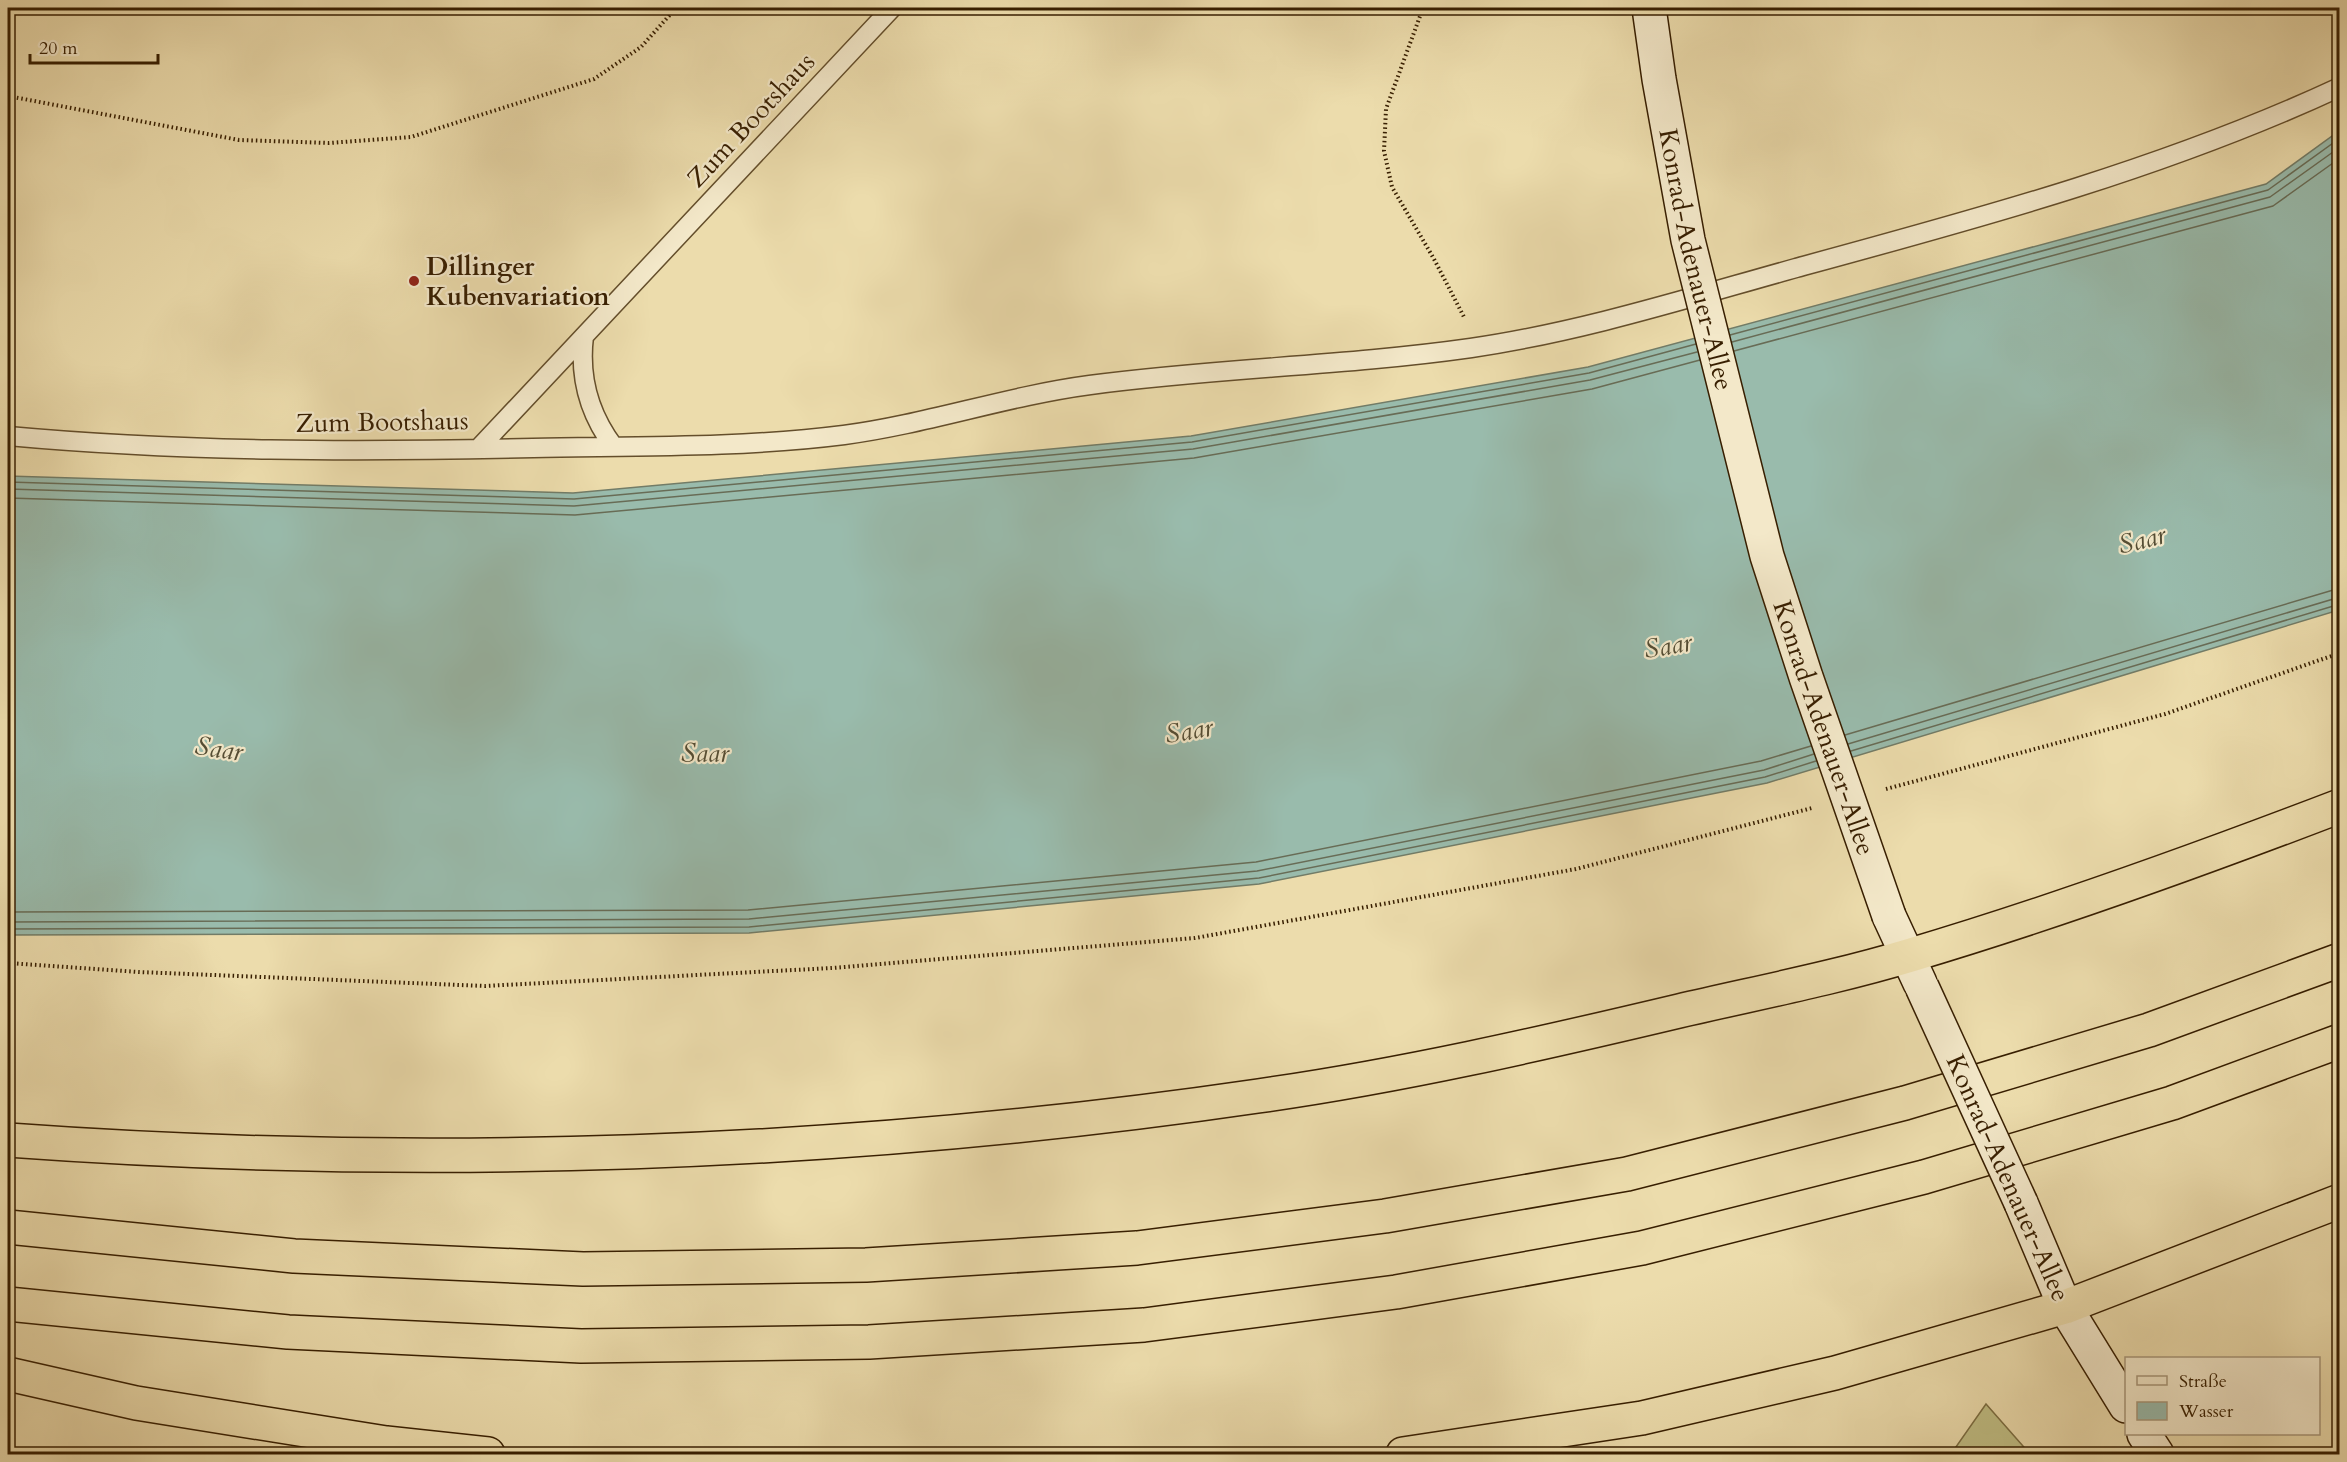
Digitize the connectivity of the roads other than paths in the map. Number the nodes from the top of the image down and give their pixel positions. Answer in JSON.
{"nodes":[{"id":1,"x":892,"y":8,"type":"edge"},
{"id":2,"x":1649,"y":8,"type":"edge"},
{"id":3,"x":2340,"y":87,"type":"edge"},
{"id":4,"x":584,"y":336,"type":"junction"},
{"id":5,"x":8,"y":436,"type":"edge"},
{"id":6,"x":614,"y":447,"type":"junction"},
{"id":7,"x":478,"y":449,"type":"junction"},
{"id":8,"x":2340,"y":806,"type":"edge"},
{"id":9,"x":1908,"y":957,"type":"junction"},
{"id":10,"x":2340,"y":960,"type":"edge"},
{"id":11,"x":2340,"y":1041,"type":"edge"},
{"id":12,"x":8,"y":1140,"type":"edge"},
{"id":13,"x":2340,"y":1201,"type":"edge"},
{"id":14,"x":8,"y":1227,"type":"edge"},
{"id":15,"x":8,"y":1304,"type":"edge"},
{"id":16,"x":2065,"y":1307,"type":"junction"},
{"id":17,"x":8,"y":1374,"type":"edge"},
{"id":18,"x":2125,"y":1403,"type":"edge"},
{"id":19,"x":2145,"y":1435,"type":"edge"},
{"id":20,"x":488,"y":1455,"type":"edge"},
{"id":21,"x":1403,"y":1455,"type":"edge"},
{"id":22,"x":2157,"y":1455,"type":"edge"}],
"edges":[{"from":1,"to":4,"type":"lane","name":"Zum Bootshaus"},
{"from":2,"to":9,"type":"street","name":"Konrad-Adenauer-Allee","bridge":true},
{"from":3,"to":6,"type":"lane"},
{"from":4,"to":6,"type":"lane"},
{"from":4,"to":7,"type":"lane","name":"Zum Bootshaus"},
{"from":5,"to":7,"type":"lane","name":"Zum Bootshaus"},
{"from":6,"to":7,"type":"lane"},
{"from":8,"to":9,"type":"highway"},
{"from":9,"to":12,"type":"highway"},
{"from":9,"to":16,"type":"street","name":"Konrad-Adenauer-Allee","bridge":true},
{"from":10,"to":14,"type":"highway"},
{"from":11,"to":15,"type":"highway"},
{"from":13,"to":16,"type":"highway"},
{"from":16,"to":18,"type":"street","name":"Konrad-Adenauer-Allee"},
{"from":16,"to":21,"type":"highway"},
{"from":17,"to":20,"type":"highway"},
{"from":19,"to":22,"type":"street"}]}
